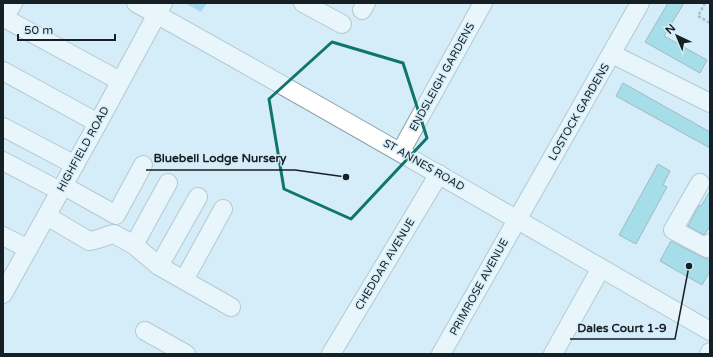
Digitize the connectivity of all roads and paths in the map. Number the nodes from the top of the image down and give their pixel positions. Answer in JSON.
{"nodes":[{"id":1,"x":13,"y":3,"type":"edge"},
{"id":2,"x":136,"y":3,"type":"edge"},
{"id":3,"x":303,"y":3,"type":"edge"},
{"id":4,"x":482,"y":3,"type":"edge"},
{"id":5,"x":640,"y":3,"type":"edge"},
{"id":6,"x":705,"y":3,"type":"edge"},
{"id":7,"x":160,"y":9,"type":"edge"},
{"id":8,"x":4,"y":20,"type":"edge"},
{"id":9,"x":710,"y":23,"type":"edge"},
{"id":10,"x":342,"y":24,"type":"dead end"},
{"id":11,"x":612,"y":54,"type":"junction"},
{"id":12,"x":3,"y":71,"type":"edge"},
{"id":13,"x":120,"y":81,"type":"junction"},
{"id":14,"x":710,"y":103,"type":"edge"},
{"id":15,"x":98,"y":123,"type":"junction"},
{"id":16,"x":3,"y":127,"type":"edge"},
{"id":17,"x":401,"y":151,"type":"junction"},
{"id":18,"x":3,"y":161,"type":"edge"},
{"id":19,"x":75,"y":165,"type":"junction"},
{"id":20,"x":143,"y":165,"type":"dead end"},
{"id":21,"x":439,"y":174,"type":"junction"},
{"id":22,"x":168,"y":182,"type":"dead end"},
{"id":23,"x":700,"y":182,"type":"dead end"},
{"id":24,"x":62,"y":189,"type":"junction"},
{"id":25,"x":198,"y":197,"type":"dead end"},
{"id":26,"x":223,"y":209,"type":"dead end"},
{"id":27,"x":47,"y":216,"type":"junction"},
{"id":28,"x":516,"y":220,"type":"junction"},
{"id":29,"x":3,"y":236,"type":"edge"},
{"id":30,"x":710,"y":243,"type":"edge"},
{"id":31,"x":134,"y":245,"type":"junction"},
{"id":32,"x":28,"y":249,"type":"junction"},
{"id":33,"x":159,"y":266,"type":"junction"},
{"id":34,"x":601,"y":268,"type":"junction"},
{"id":35,"x":184,"y":280,"type":"junction"},
{"id":36,"x":4,"y":292,"type":"edge"},
{"id":37,"x":231,"y":306,"type":"dead end"},
{"id":38,"x":145,"y":331,"type":"dead end"},
{"id":39,"x":710,"y":331,"type":"edge"},
{"id":40,"x":186,"y":354,"type":"edge"},
{"id":41,"x":331,"y":354,"type":"edge"},
{"id":42,"x":441,"y":354,"type":"edge"},
{"id":43,"x":553,"y":354,"type":"edge"}],
"edges":[{"from":1,"to":8,"type":"street"},
{"from":2,"to":7,"type":"street","name":"ST ANNES ROAD"},
{"from":3,"to":10,"type":"street"},
{"from":4,"to":17,"type":"street","name":"ENDSLEIGH GARDENS"},
{"from":5,"to":11,"type":"street","name":"LOSTOCK GARDENS"},
{"from":6,"to":9,"type":"path"},
{"from":7,"to":13,"type":"street","name":"HIGHFIELD ROAD"},
{"from":7,"to":17,"type":"street","name":"ST ANNES ROAD"},
{"from":8,"to":13,"type":"street"},
{"from":11,"to":14,"type":"street"},
{"from":11,"to":28,"type":"street","name":"LOSTOCK GARDENS"},
{"from":12,"to":15,"type":"street"},
{"from":13,"to":15,"type":"street","name":"HIGHFIELD ROAD"},
{"from":15,"to":19,"type":"street","name":"HIGHFIELD ROAD"},
{"from":16,"to":19,"type":"street"},
{"from":17,"to":21,"type":"street","name":"ST ANNES ROAD"},
{"from":18,"to":24,"type":"street"},
{"from":19,"to":24,"type":"street","name":"HIGHFIELD ROAD"},
{"from":20,"to":24,"type":"street"},
{"from":21,"to":28,"type":"street","name":"ST ANNES ROAD"},
{"from":21,"to":41,"type":"street","name":"CHEDDAR AVENUE"},
{"from":22,"to":31,"type":"street"},
{"from":23,"to":30,"type":"street"},
{"from":24,"to":27,"type":"street","name":"HIGHFIELD ROAD"},
{"from":25,"to":33,"type":"street"},
{"from":26,"to":35,"type":"street"},
{"from":27,"to":31,"type":"street"},
{"from":27,"to":32,"type":"street","name":"HIGHFIELD ROAD"},
{"from":28,"to":34,"type":"street","name":"ST ANNES ROAD"},
{"from":28,"to":42,"type":"street","name":"PRIMROSE AVENUE"},
{"from":29,"to":32,"type":"street"},
{"from":31,"to":33,"type":"street"},
{"from":32,"to":36,"type":"street","name":"HIGHFIELD ROAD"},
{"from":33,"to":35,"type":"street"},
{"from":34,"to":39,"type":"street","name":"ST ANNES ROAD"},
{"from":34,"to":43,"type":"street"},
{"from":35,"to":37,"type":"street"},
{"from":38,"to":40,"type":"street"}]}
